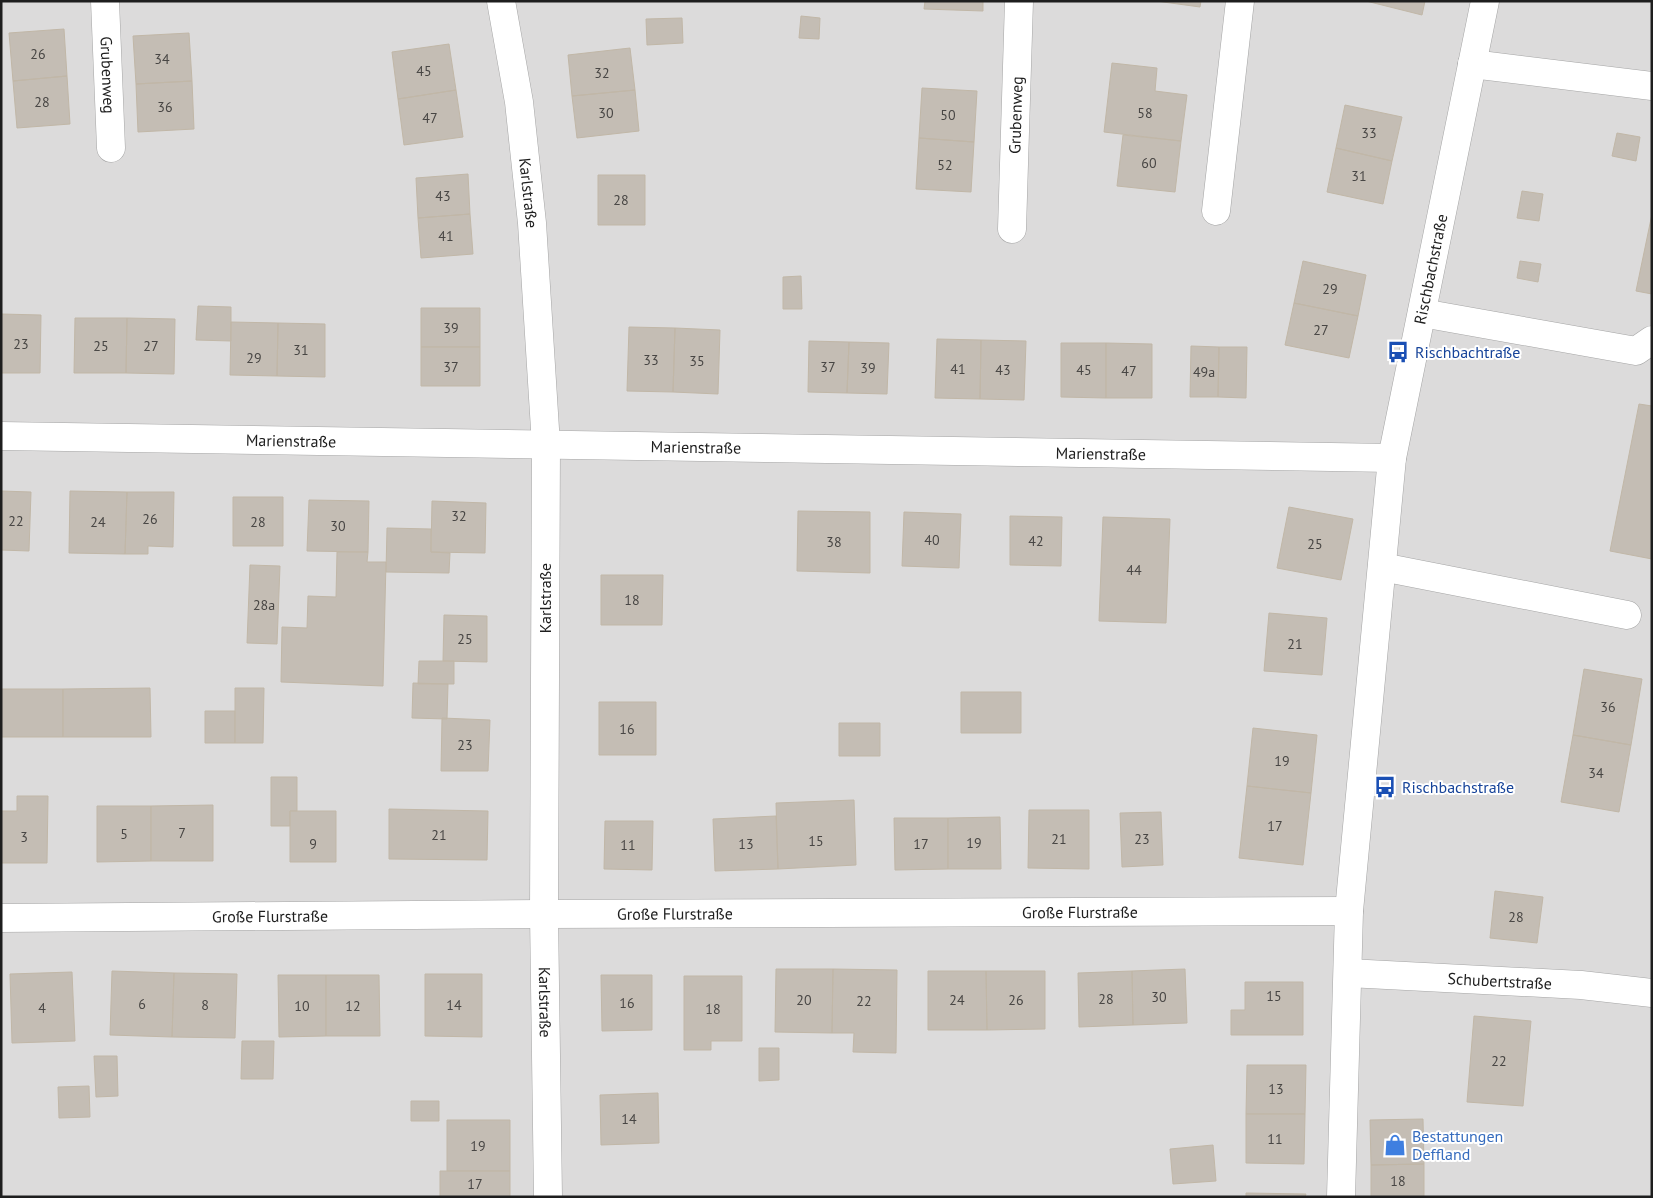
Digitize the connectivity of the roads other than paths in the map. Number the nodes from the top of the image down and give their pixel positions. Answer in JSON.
{"nodes":[{"id":1,"x":105,"y":1,"type":"edge"},
{"id":2,"x":501,"y":1,"type":"edge"},
{"id":3,"x":1019,"y":1,"type":"edge"},
{"id":4,"x":1240,"y":1,"type":"edge"},
{"id":5,"x":1485,"y":1,"type":"edge"},
{"id":6,"x":1472,"y":64,"type":"junction"},
{"id":7,"x":1652,"y":86,"type":"edge"},
{"id":8,"x":111,"y":148,"type":"dead end"},
{"id":9,"x":1216,"y":211,"type":"dead end"},
{"id":10,"x":1012,"y":229,"type":"dead end"},
{"id":11,"x":1422,"y":313,"type":"junction"},
{"id":12,"x":1652,"y":340,"type":"edge"},
{"id":13,"x":1,"y":436,"type":"edge"},
{"id":14,"x":546,"y":445,"type":"junction"},
{"id":15,"x":1392,"y":458,"type":"junction"},
{"id":16,"x":1382,"y":567,"type":"junction"},
{"id":17,"x":1628,"y":614,"type":"dead end"},
{"id":18,"x":1349,"y":911,"type":"junction"},
{"id":19,"x":544,"y":914,"type":"junction"},
{"id":20,"x":1,"y":918,"type":"edge"},
{"id":21,"x":1348,"y":973,"type":"junction"},
{"id":22,"x":1652,"y":993,"type":"edge"},
{"id":23,"x":548,"y":1197,"type":"edge"},
{"id":24,"x":1341,"y":1197,"type":"edge"}],
"edges":[{"from":1,"to":8,"type":"street","name":"Grubenweg"},
{"from":2,"to":14,"type":"street","name":"Karlstraße"},
{"from":3,"to":10,"type":"street","name":"Grubenweg"},
{"from":4,"to":9,"type":"street"},
{"from":5,"to":6,"type":"street","name":"Rischbachstraße"},
{"from":6,"to":7,"type":"street"},
{"from":6,"to":11,"type":"street","name":"Rischbachstraße"},
{"from":11,"to":12,"type":"street"},
{"from":11,"to":15,"type":"street","name":"Rischbachstraße"},
{"from":13,"to":14,"type":"street","name":"Marienstraße"},
{"from":14,"to":15,"type":"street","name":"Marienstraße"},
{"from":14,"to":19,"type":"street","name":"Karlstraße"},
{"from":15,"to":16,"type":"street","name":"Rischbachstraße"},
{"from":16,"to":17,"type":"street"},
{"from":16,"to":18,"type":"street","name":"Rischbachstraße"},
{"from":18,"to":19,"type":"street","name":"Große Flurstraße"},
{"from":18,"to":21,"type":"street","name":"Rischbachstraße"},
{"from":19,"to":20,"type":"street","name":"Große Flurstraße"},
{"from":19,"to":23,"type":"street","name":"Karlstraße"},
{"from":21,"to":22,"type":"street","name":"Schubertstraße"},
{"from":21,"to":24,"type":"street","name":"Rischbachstraße"}]}
